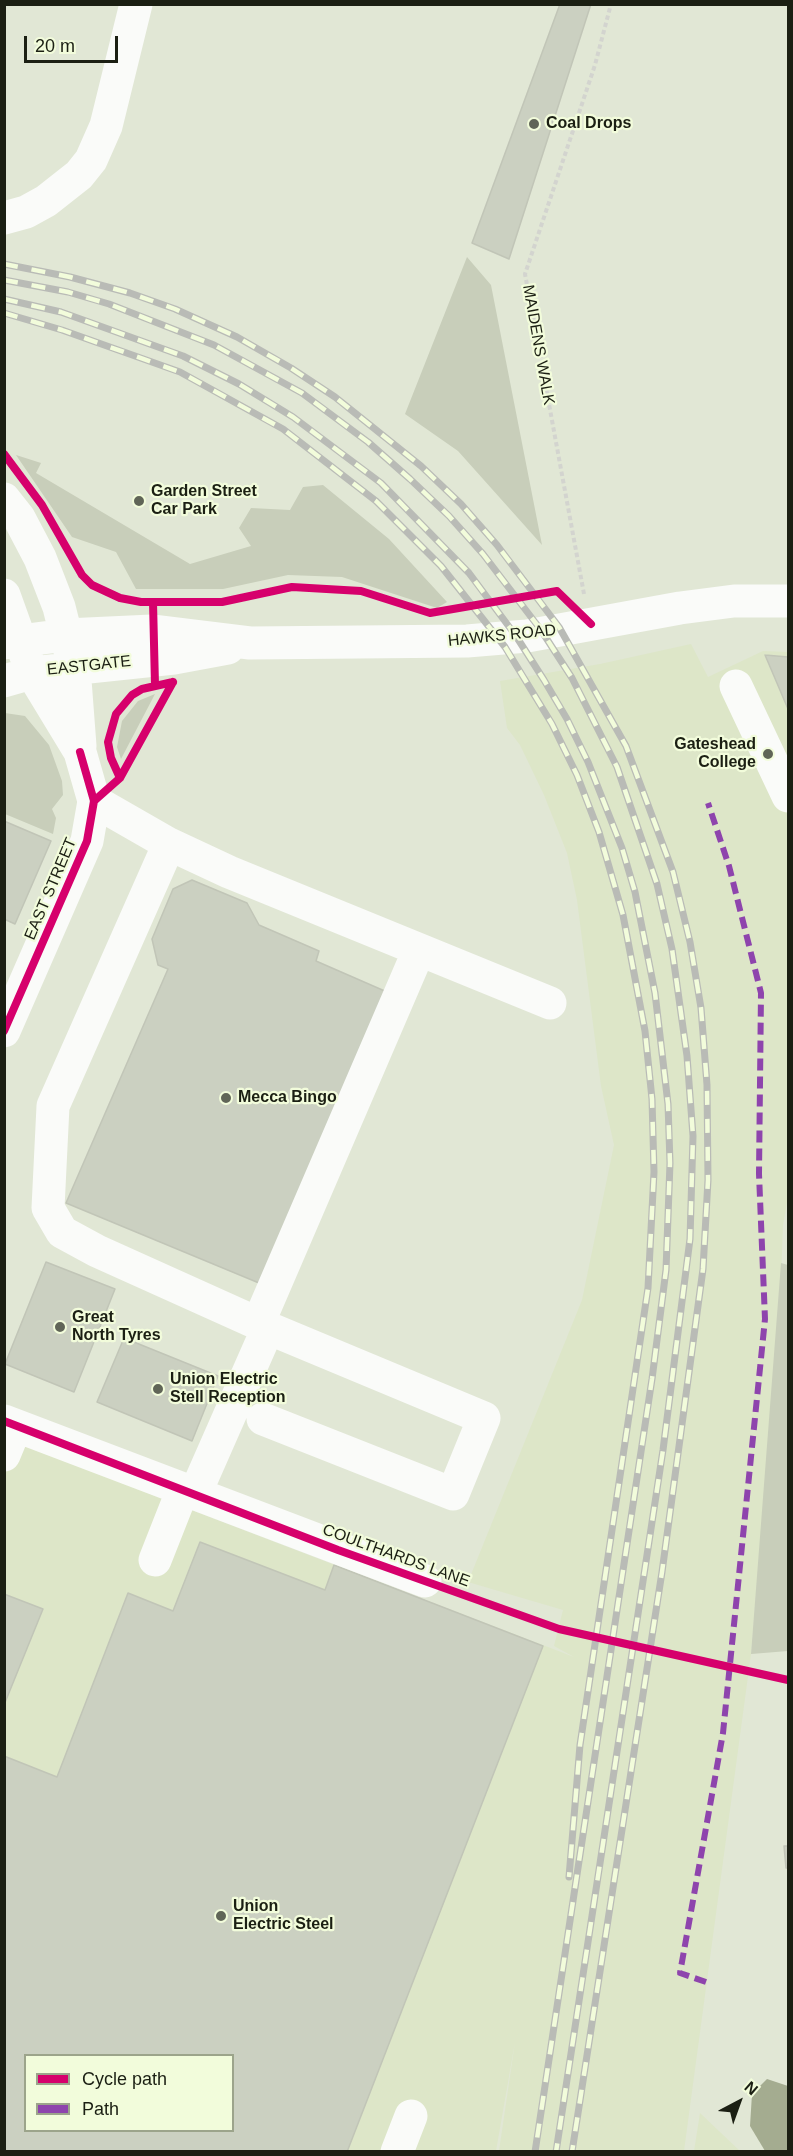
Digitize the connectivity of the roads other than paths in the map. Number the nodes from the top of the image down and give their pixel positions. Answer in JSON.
{"nodes":[{"id":1,"x":136,"y":4,"type":"edge"},
{"id":2,"x":4,"y":218,"type":"edge"},
{"id":3,"x":4,"y":499,"type":"edge"},
{"id":4,"x":4,"y":595,"type":"edge"},
{"id":5,"x":789,"y":601,"type":"edge"},
{"id":6,"x":66,"y":635,"type":"junction"},
{"id":7,"x":13,"y":642,"type":"edge"},
{"id":8,"x":250,"y":643,"type":"junction"},
{"id":9,"x":74,"y":667,"type":"junction"},
{"id":10,"x":18,"y":677,"type":"edge"},
{"id":11,"x":736,"y":686,"type":"dead end"},
{"id":12,"x":80,"y":752,"type":"junction"},
{"id":13,"x":789,"y":796,"type":"edge"},
{"id":14,"x":94,"y":801,"type":"junction"},
{"id":15,"x":169,"y":844,"type":"junction"},
{"id":16,"x":419,"y":950,"type":"junction"},
{"id":17,"x":550,"y":1003,"type":"dead end"},
{"id":18,"x":4,"y":1031,"type":"edge"},
{"id":19,"x":263,"y":1326,"type":"junction"},
{"id":20,"x":263,"y":1419,"type":"dead end"},
{"id":21,"x":8,"y":1434,"type":"edge"},
{"id":22,"x":189,"y":1491,"type":"junction"},
{"id":23,"x":155,"y":1560,"type":"dead end"},
{"id":24,"x":425,"y":1581,"type":"dead end"},
{"id":25,"x":411,"y":2116,"type":"dead end"},
{"id":26,"x":397,"y":2151,"type":"edge"}],
"edges":[{"from":1,"to":2,"type":"street"},
{"from":3,"to":6,"type":"street","name":"EAST STREET"},
{"from":4,"to":7,"type":"street","name":"EAST STREET"},
{"from":5,"to":8,"type":"street","name":"HAWKS ROAD"},
{"from":6,"to":7,"type":"street","name":"EASTGATE"},
{"from":6,"to":8,"type":"street","name":"EASTGATE"},
{"from":6,"to":9,"type":"street","name":"EAST STREET"},
{"from":7,"to":10,"type":"street","name":"EAST STREET"},
{"from":8,"to":9,"type":"street","name":"EASTGATE"},
{"from":9,"to":10,"type":"street","name":"EASTGATE"},
{"from":9,"to":12,"type":"street","name":"EAST STREET"},
{"from":10,"to":12,"type":"street","name":"EAST STREET"},
{"from":11,"to":13,"type":"street"},
{"from":12,"to":14,"type":"street","name":"EAST STREET"},
{"from":14,"to":15,"type":"street"},
{"from":14,"to":18,"type":"street","name":"EAST STREET"},
{"from":15,"to":16,"type":"street"},
{"from":15,"to":19,"type":"street"},
{"from":16,"to":17,"type":"street"},
{"from":16,"to":19,"type":"street"},
{"from":19,"to":20,"type":"street"},
{"from":19,"to":22,"type":"street"},
{"from":21,"to":22,"type":"street","name":"COULTHARDS LANE"},
{"from":22,"to":23,"type":"street"},
{"from":22,"to":24,"type":"street","name":"COULTHARDS LANE"},
{"from":25,"to":26,"type":"street"}]}
